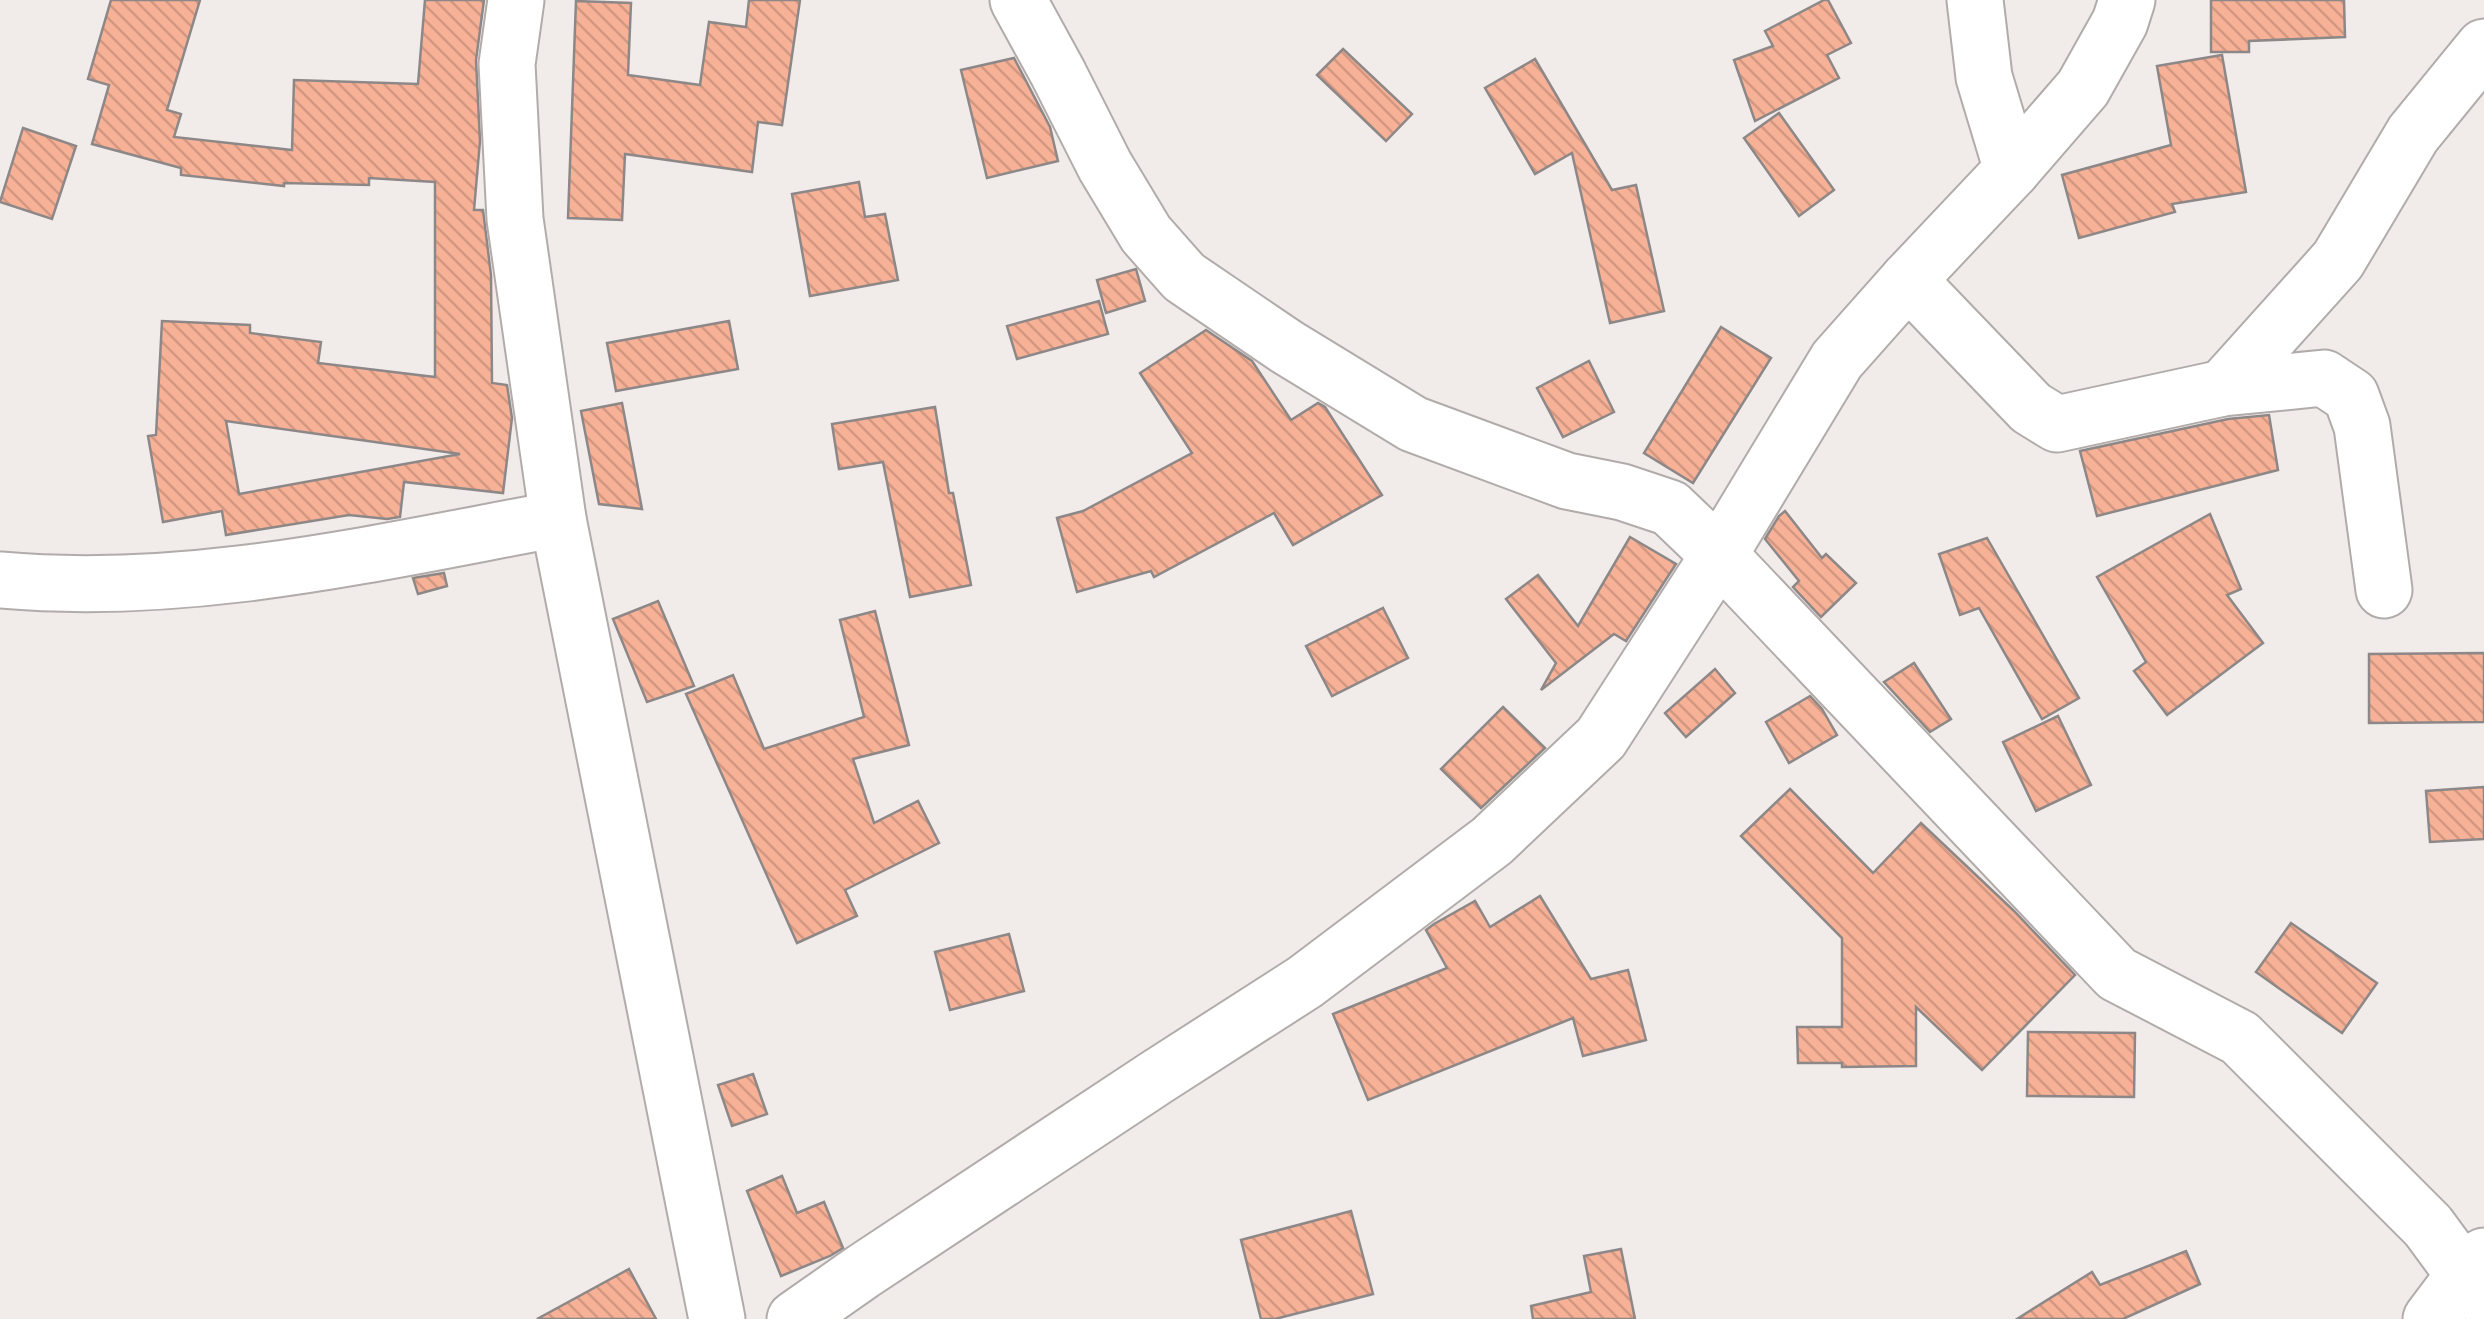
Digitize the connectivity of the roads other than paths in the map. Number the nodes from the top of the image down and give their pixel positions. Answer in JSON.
{"nodes":[{"id":1,"x":516,"y":0,"type":"edge"},
{"id":2,"x":1018,"y":0,"type":"edge"},
{"id":3,"x":1975,"y":0,"type":"edge"},
{"id":4,"x":2128,"y":0,"type":"edge"},
{"id":5,"x":2484,"y":47,"type":"edge"},
{"id":6,"x":2012,"y":170,"type":"junction"},
{"id":7,"x":1908,"y":280,"type":"junction"},
{"id":8,"x":2223,"y":388,"type":"junction"},
{"id":9,"x":558,"y":519,"type":"junction"},
{"id":10,"x":1719,"y":554,"type":"junction"},
{"id":11,"x":0,"y":580,"type":"edge"},
{"id":12,"x":2384,"y":590,"type":"dead end"},
{"id":13,"x":2477,"y":1276,"type":"edge"},
{"id":14,"x":717,"y":1319,"type":"edge"},
{"id":15,"x":795,"y":1319,"type":"edge"},
{"id":16,"x":2431,"y":1319,"type":"edge"}],
"edges":[{"from":1,"to":9,"type":"street"},
{"from":2,"to":10,"type":"street"},
{"from":3,"to":6,"type":"street"},
{"from":4,"to":6,"type":"street"},
{"from":5,"to":8,"type":"street"},
{"from":6,"to":7,"type":"street"},
{"from":7,"to":8,"type":"street"},
{"from":7,"to":10,"type":"street"},
{"from":8,"to":12,"type":"street"},
{"from":9,"to":11,"type":"street"},
{"from":9,"to":14,"type":"street"},
{"from":10,"to":13,"type":"street"},
{"from":10,"to":15,"type":"street"},
{"from":13,"to":16,"type":"street"}]}
